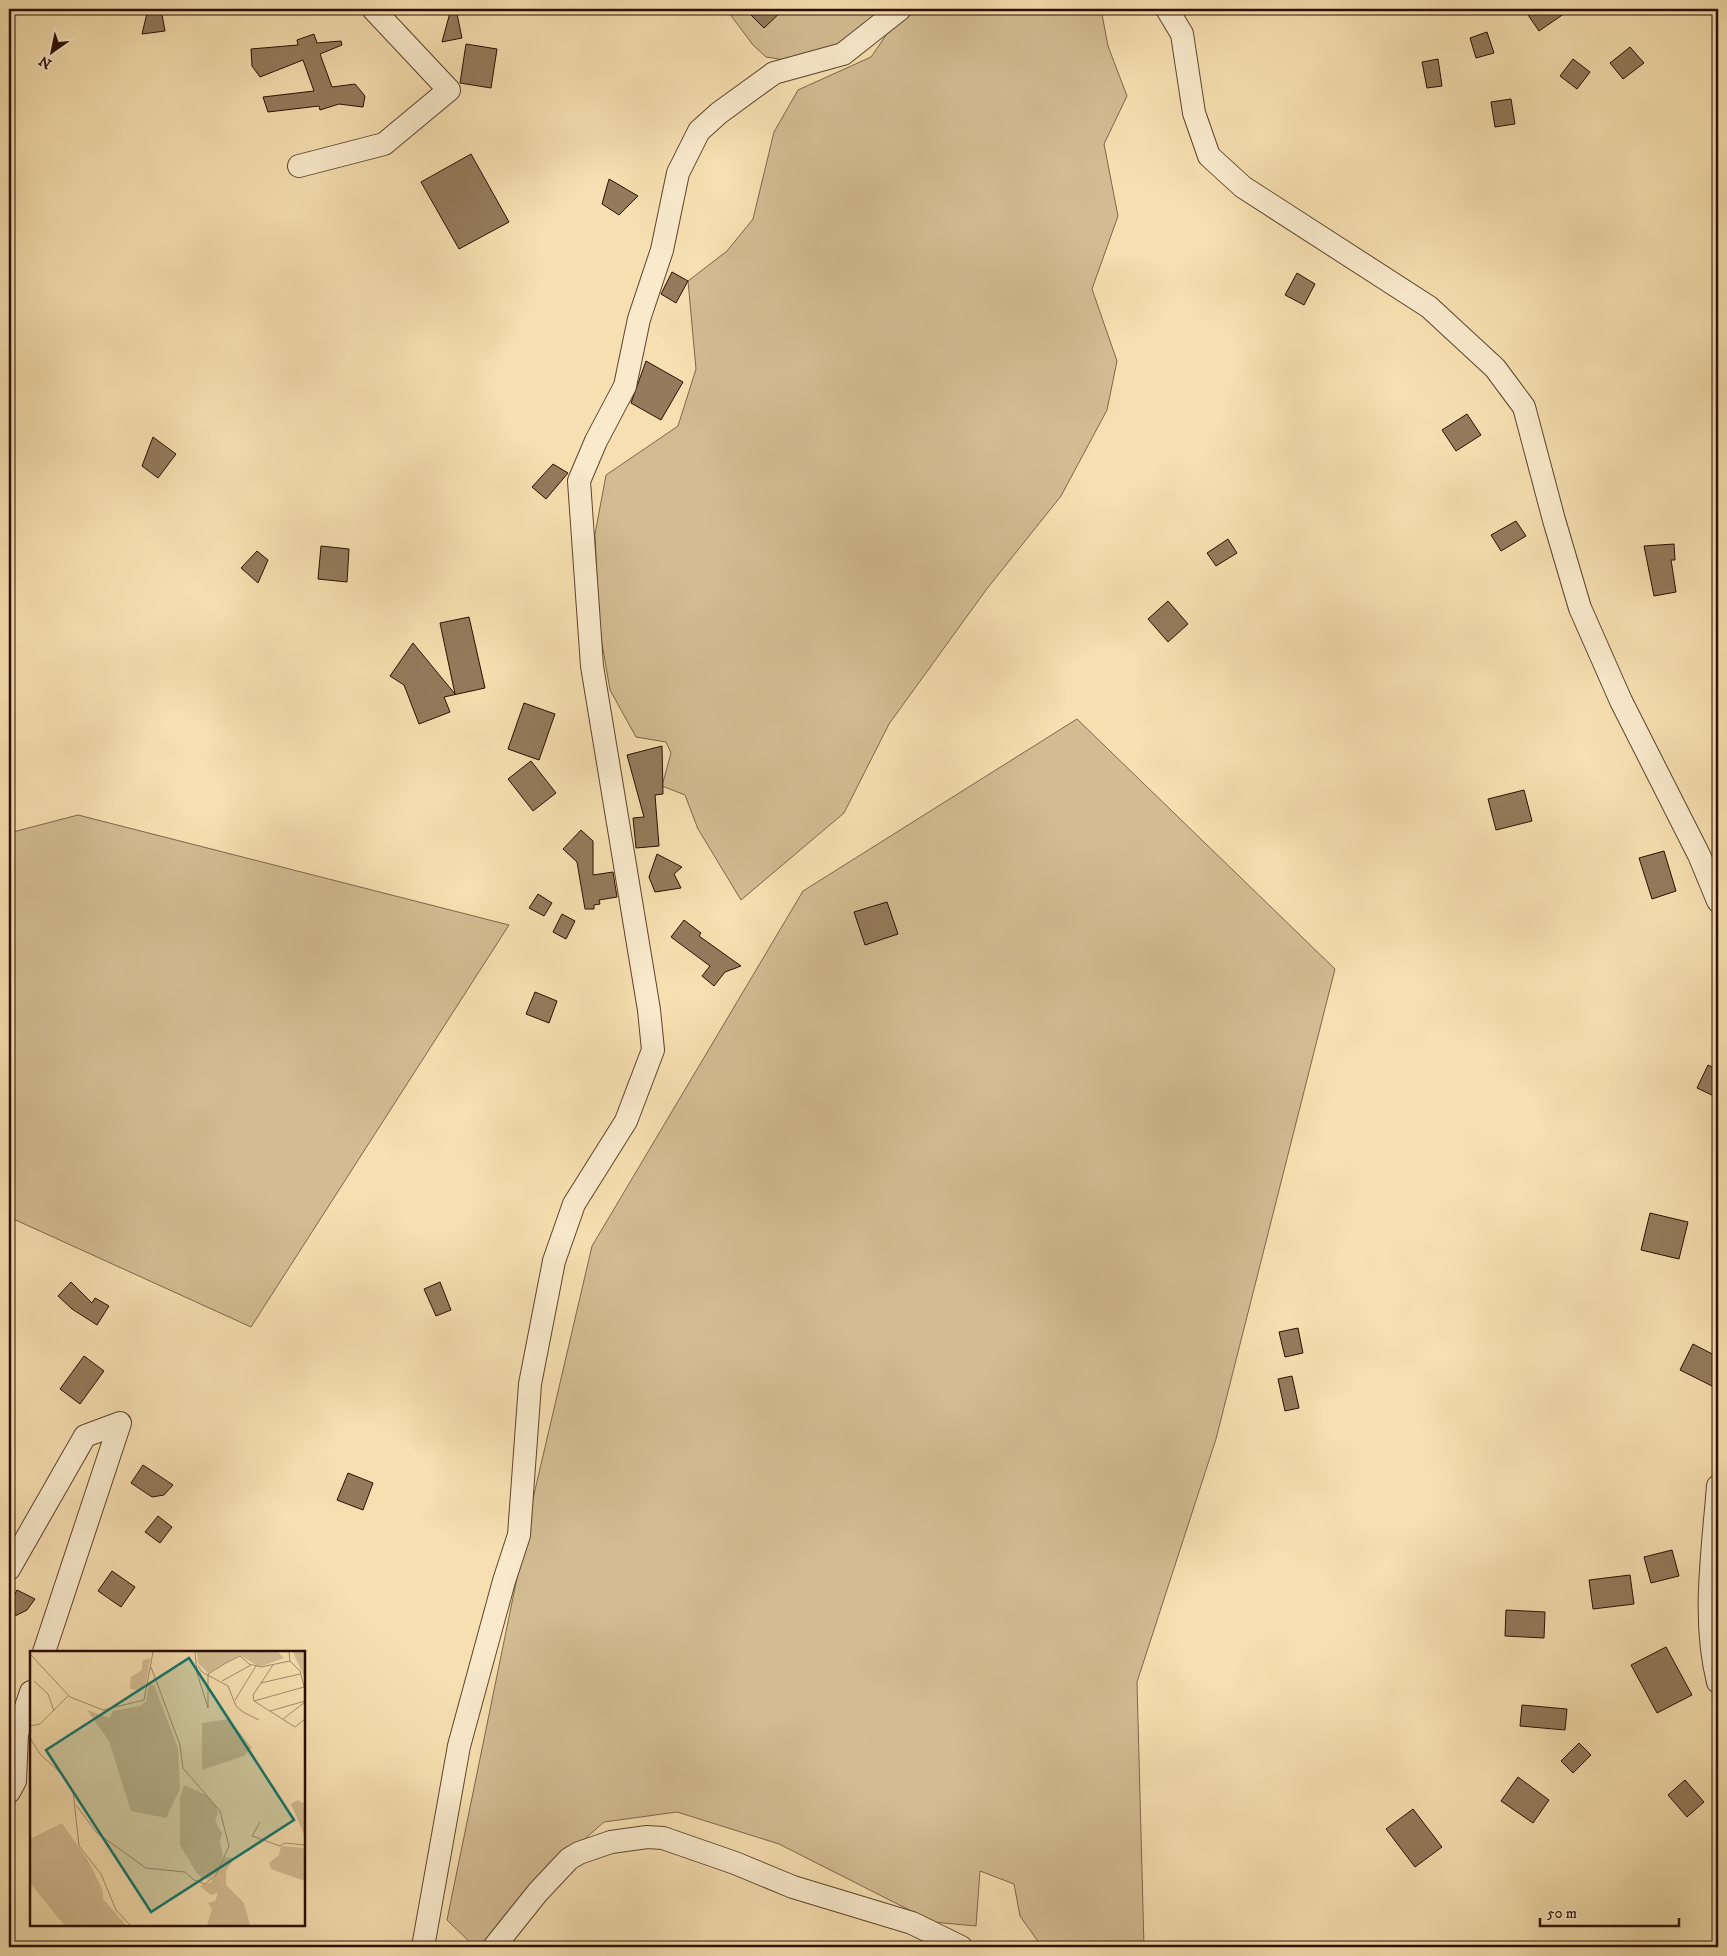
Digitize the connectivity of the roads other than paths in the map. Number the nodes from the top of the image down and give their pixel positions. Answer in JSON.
{"nodes":[{"id":1,"x":373,"y":9,"type":"edge"},
{"id":2,"x":900,"y":9,"type":"edge"},
{"id":3,"x":1167,"y":9,"type":"edge"},
{"id":4,"x":300,"y":166,"type":"dead end"},
{"id":5,"x":1718,"y":901,"type":"edge"},
{"id":6,"x":1718,"y":1486,"type":"edge"},
{"id":7,"x":9,"y":1569,"type":"edge"},
{"id":8,"x":44,"y":1651,"type":"edge"},
{"id":9,"x":1718,"y":1682,"type":"edge"},
{"id":10,"x":30,"y":1695,"type":"edge"},
{"id":11,"x":9,"y":1792,"type":"edge"},
{"id":12,"x":423,"y":1947,"type":"edge"},
{"id":13,"x":494,"y":1947,"type":"edge"},
{"id":14,"x":961,"y":1947,"type":"edge"}],
"edges":[{"from":1,"to":4,"type":"street"},
{"from":2,"to":12,"type":"street"},
{"from":3,"to":5,"type":"street"},
{"from":6,"to":9,"type":"street"},
{"from":7,"to":8,"type":"street"},
{"from":10,"to":11,"type":"street"},
{"from":13,"to":14,"type":"street"}]}
